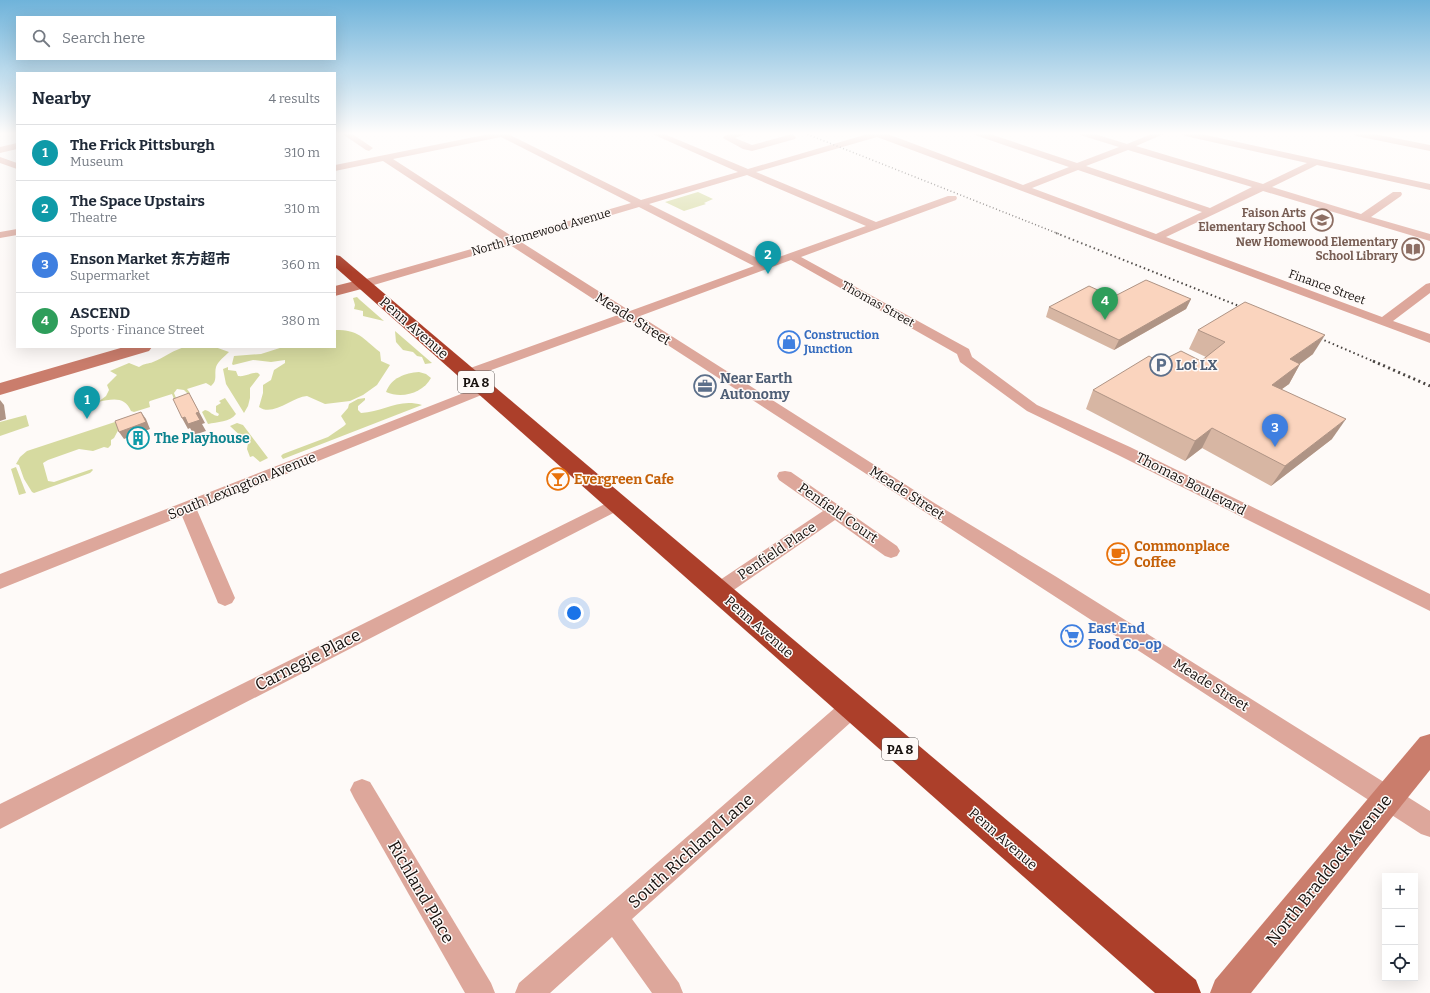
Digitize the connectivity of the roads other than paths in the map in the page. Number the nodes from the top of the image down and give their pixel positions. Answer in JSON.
{"nodes":[{"id":1,"x":418,"y":179,"type":"edge"},
{"id":2,"x":593,"y":179,"type":"edge"},
{"id":3,"x":721,"y":179,"type":"edge"},
{"id":4,"x":765,"y":179,"type":"edge"},
{"id":5,"x":1000,"y":179,"type":"edge"},
{"id":6,"x":1045,"y":179,"type":"edge"},
{"id":7,"x":1117,"y":179,"type":"edge"},
{"id":8,"x":1233,"y":179,"type":"edge"},
{"id":9,"x":1279,"y":179,"type":"edge"},
{"id":10,"x":1395,"y":179,"type":"edge"},
{"id":11,"x":1430,"y":187,"type":"edge"},
{"id":12,"x":1023,"y":188,"type":"junction"},
{"id":13,"x":1261,"y":188,"type":"junction"},
{"id":14,"x":1397,"y":194,"type":"dead end"},
{"id":15,"x":952,"y":198,"type":"dead end"},
{"id":16,"x":639,"y":203,"type":"junction"},
{"id":17,"x":1210,"y":211,"type":"junction"},
{"id":18,"x":1362,"y":218,"type":"junction"},
{"id":19,"x":876,"y":226,"type":"junction"},
{"id":20,"x":16,"y":232,"type":"edge"},
{"id":21,"x":0,"y":235,"type":"edge"},
{"id":22,"x":1156,"y":238,"type":"junction"},
{"id":23,"x":1430,"y":238,"type":"edge"},
{"id":24,"x":511,"y":240,"type":"junction"},
{"id":25,"x":791,"y":256,"type":"junction"},
{"id":26,"x":336,"y":261,"type":"edge"},
{"id":27,"x":764,"y":266,"type":"junction"},
{"id":28,"x":362,"y":284,"type":"junction"},
{"id":29,"x":1430,"y":287,"type":"edge"},
{"id":30,"x":336,"y":292,"type":"edge"},
{"id":31,"x":630,"y":315,"type":"junction"},
{"id":32,"x":1383,"y":322,"type":"junction"},
{"id":33,"x":1430,"y":339,"type":"edge"},
{"id":34,"x":137,"y":348,"type":"edge"},
{"id":35,"x":964,"y":352,"type":"joint"},
{"id":36,"x":467,"y":374,"type":"junction"},
{"id":37,"x":0,"y":389,"type":"edge"},
{"id":38,"x":484,"y":389,"type":"junction"},
{"id":39,"x":785,"y":476,"type":"dead end"},
{"id":40,"x":617,"y":504,"type":"junction"},
{"id":41,"x":187,"y":508,"type":"junction"},
{"id":42,"x":836,"y":511,"type":"junction"},
{"id":43,"x":891,"y":551,"type":"dead end"},
{"id":44,"x":0,"y":582,"type":"edge"},
{"id":45,"x":718,"y":591,"type":"junction"},
{"id":46,"x":225,"y":598,"type":"dead end"},
{"id":47,"x":1430,"y":603,"type":"edge"},
{"id":48,"x":852,"y":707,"type":"junction"},
{"id":49,"x":1430,"y":748,"type":"edge"},
{"id":50,"x":362,"y":790,"type":"dead end"},
{"id":51,"x":1388,"y":798,"type":"junction"},
{"id":52,"x":0,"y":817,"type":"edge"},
{"id":53,"x":1430,"y":825,"type":"edge"},
{"id":54,"x":615,"y":919,"type":"junction"},
{"id":55,"x":481,"y":993,"type":"edge"},
{"id":56,"x":529,"y":993,"type":"edge"},
{"id":57,"x":669,"y":993,"type":"edge"},
{"id":58,"x":1183,"y":993,"type":"edge"},
{"id":59,"x":1228,"y":993,"type":"edge"}],
"edges":[{"from":1,"to":24,"type":"street","name":"Meade Street"},
{"from":2,"to":16,"type":"street"},
{"from":3,"to":16,"type":"street","name":"North Homewood Avenue"},
{"from":4,"to":19,"type":"street"},
{"from":5,"to":12,"type":"street","name":"Finance Street"},
{"from":6,"to":12,"type":"street"},
{"from":7,"to":17,"type":"street"},
{"from":8,"to":13,"type":"street"},
{"from":9,"to":13,"type":"street"},
{"from":10,"to":11,"type":"street"},
{"from":12,"to":22,"type":"street","name":"Finance Street"},
{"from":13,"to":17,"type":"street"},
{"from":13,"to":18,"type":"street"},
{"from":14,"to":18,"type":"street"},
{"from":15,"to":19,"type":"street"},
{"from":16,"to":24,"type":"street","name":"North Homewood Avenue"},
{"from":16,"to":27,"type":"street"},
{"from":17,"to":22,"type":"street"},
{"from":18,"to":23,"type":"street"},
{"from":19,"to":25,"type":"street"},
{"from":20,"to":21,"type":"street"},
{"from":22,"to":32,"type":"street","name":"Finance Street"},
{"from":24,"to":28,"type":"street","name":"North Homewood Avenue"},
{"from":24,"to":31,"type":"street","name":"Meade Street"},
{"from":25,"to":27,"type":"street"},
{"from":25,"to":35,"type":"street","name":"Thomas Street"},
{"from":26,"to":28,"type":"highway","name":"Penn Avenue","number":"PA 8"},
{"from":27,"to":31,"type":"street"},
{"from":28,"to":30,"type":"main road"},
{"from":28,"to":36,"type":"highway","name":"Penn Avenue","number":"PA 8"},
{"from":29,"to":32,"type":"street"},
{"from":31,"to":36,"type":"street"},
{"from":31,"to":51,"type":"street","name":"Meade Street"},
{"from":32,"to":33,"type":"street","name":"Finance Street"},
{"from":34,"to":37,"type":"main road"},
{"from":35,"to":47,"type":"street","name":"Thomas Boulevard"},
{"from":36,"to":38,"type":"highway","name":"Penn Avenue","number":"PA 8"},
{"from":38,"to":40,"type":"highway","name":"Penn Avenue","number":"PA 8"},
{"from":38,"to":41,"type":"street","name":"South Lexington Avenue"},
{"from":39,"to":42,"type":"street","name":"Penfield Court"},
{"from":40,"to":45,"type":"highway","name":"Penn Avenue","number":"PA 8"},
{"from":40,"to":52,"type":"street","name":"Carnegie Place"},
{"from":41,"to":44,"type":"street","name":"South Lexington Avenue"},
{"from":41,"to":46,"type":"street"},
{"from":42,"to":43,"type":"street","name":"Penfield Court"},
{"from":42,"to":45,"type":"street","name":"Penfield Place"},
{"from":45,"to":48,"type":"highway","name":"Penn Avenue","number":"PA 8"},
{"from":48,"to":54,"type":"street","name":"South Richland Lane"},
{"from":48,"to":58,"type":"highway","name":"Penn Avenue","number":"PA 8"},
{"from":49,"to":51,"type":"main road","name":"North Braddock Avenue"},
{"from":50,"to":55,"type":"street","name":"Richland Place"},
{"from":51,"to":53,"type":"street","name":"Meade Street"},
{"from":51,"to":59,"type":"main road","name":"North Braddock Avenue"},
{"from":54,"to":56,"type":"street","name":"South Richland Lane"},
{"from":54,"to":57,"type":"street"}]}
